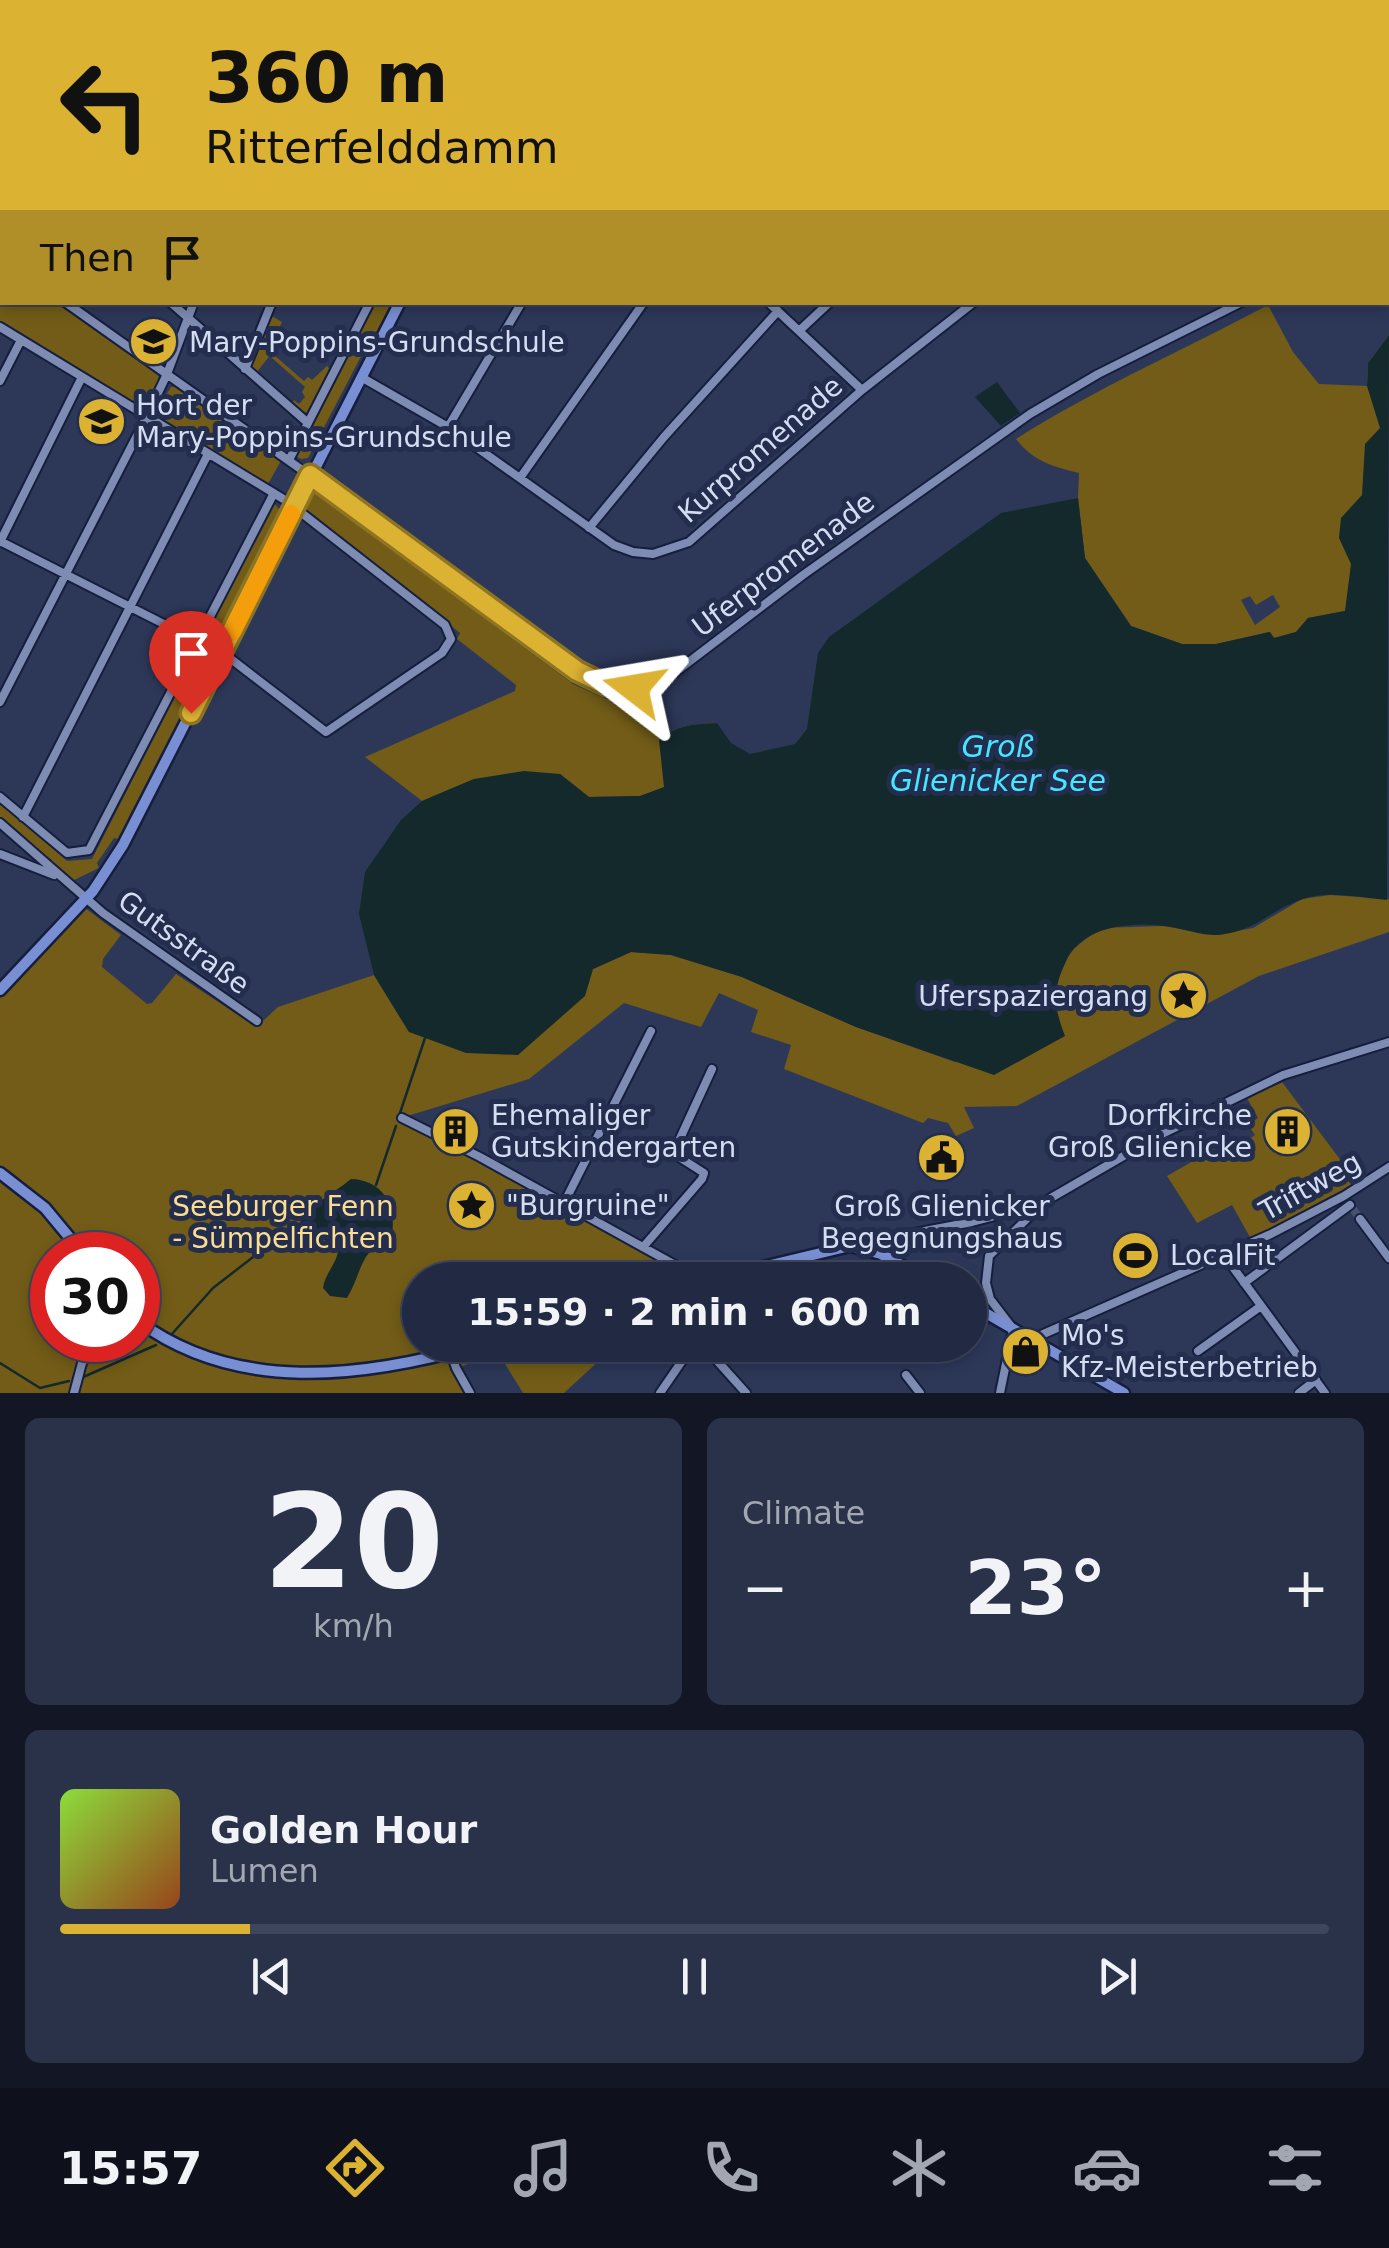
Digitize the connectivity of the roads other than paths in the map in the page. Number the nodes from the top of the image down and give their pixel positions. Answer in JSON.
{"nodes":[{"id":1,"x":70,"y":305,"type":"edge"},
{"id":2,"x":173,"y":305,"type":"edge"},
{"id":3,"x":193,"y":305,"type":"edge"},
{"id":4,"x":271,"y":305,"type":"edge"},
{"id":5,"x":368,"y":305,"type":"edge"},
{"id":6,"x":398,"y":305,"type":"edge"},
{"id":7,"x":520,"y":305,"type":"edge"},
{"id":8,"x":642,"y":305,"type":"edge"},
{"id":9,"x":771,"y":305,"type":"edge"},
{"id":10,"x":827,"y":305,"type":"edge"},
{"id":11,"x":1236,"y":305,"type":"edge"},
{"id":12,"x":961,"y":306,"type":"edge"},
{"id":13,"x":778,"y":311,"type":"junction"},
{"id":14,"x":188,"y":318,"type":"junction"},
{"id":15,"x":0,"y":327,"type":"edge"},
{"id":16,"x":800,"y":330,"type":"junction"},
{"id":17,"x":21,"y":340,"type":"junction"},
{"id":18,"x":246,"y":368,"type":"junction"},
{"id":19,"x":167,"y":374,"type":"junction"},
{"id":20,"x":82,"y":377,"type":"junction"},
{"id":21,"x":362,"y":377,"type":"junction"},
{"id":22,"x":0,"y":381,"type":"edge"},
{"id":23,"x":862,"y":390,"type":"junction"},
{"id":24,"x":147,"y":416,"type":"junction"},
{"id":25,"x":308,"y":423,"type":"junction"},
{"id":26,"x":448,"y":427,"type":"junction"},
{"id":27,"x":208,"y":454,"type":"junction"},
{"id":28,"x":289,"y":460,"type":"junction"},
{"id":29,"x":310,"y":475,"type":"junction"},
{"id":30,"x":520,"y":478,"type":"junction"},
{"id":31,"x":274,"y":493,"type":"junction"},
{"id":32,"x":294,"y":507,"type":"junction"},
{"id":33,"x":589,"y":528,"type":"junction"},
{"id":34,"x":0,"y":541,"type":"edge"},
{"id":35,"x":66,"y":574,"type":"junction"},
{"id":36,"x":131,"y":607,"type":"junction"},
{"id":37,"x":198,"y":641,"type":"junction"},
{"id":38,"x":222,"y":653,"type":"junction"},
{"id":39,"x":0,"y":702,"type":"edge"},
{"id":40,"x":0,"y":797,"type":"edge"},
{"id":41,"x":23,"y":817,"type":"junction"},
{"id":42,"x":0,"y":823,"type":"edge"},
{"id":43,"x":0,"y":854,"type":"edge"},
{"id":44,"x":58,"y":877,"type":"junction"},
{"id":45,"x":86,"y":898,"type":"junction"},
{"id":46,"x":0,"y":990,"type":"edge"},
{"id":47,"x":257,"y":1022,"type":"dead end"},
{"id":48,"x":651,"y":1031,"type":"dead end"},
{"id":49,"x":1388,"y":1044,"type":"edge"},
{"id":50,"x":712,"y":1069,"type":"dead end"},
{"id":51,"x":402,"y":1118,"type":"dead end"},
{"id":52,"x":1389,"y":1166,"type":"edge"},
{"id":53,"x":0,"y":1174,"type":"edge"},
{"id":54,"x":1344,"y":1196,"type":"junction"},
{"id":55,"x":1044,"y":1202,"type":"junction"},
{"id":56,"x":564,"y":1203,"type":"junction"},
{"id":57,"x":1360,"y":1219,"type":"tunnel mouth"},
{"id":58,"x":65,"y":1232,"type":"edge"},
{"id":59,"x":644,"y":1246,"type":"junction"},
{"id":60,"x":864,"y":1247,"type":"junction"},
{"id":61,"x":1224,"y":1256,"type":"junction"},
{"id":62,"x":1389,"y":1258,"type":"edge"},
{"id":63,"x":671,"y":1262,"type":"edge"},
{"id":64,"x":789,"y":1262,"type":"edge"},
{"id":65,"x":894,"y":1262,"type":"edge"},
{"id":66,"x":1244,"y":1283,"type":"junction"},
{"id":67,"x":1261,"y":1306,"type":"junction"},
{"id":68,"x":987,"y":1314,"type":"edge"},
{"id":69,"x":1012,"y":1328,"type":"junction"},
{"id":70,"x":1032,"y":1340,"type":"junction"},
{"id":71,"x":160,"y":1342,"type":"edge"},
{"id":72,"x":1198,"y":1352,"type":"dead end"},
{"id":73,"x":83,"y":1362,"type":"edge"},
{"id":74,"x":416,"y":1362,"type":"edge"},
{"id":75,"x":454,"y":1362,"type":"edge"},
{"id":76,"x":681,"y":1362,"type":"edge"},
{"id":77,"x":718,"y":1362,"type":"edge"},
{"id":78,"x":206,"y":1370,"type":"dead end"},
{"id":79,"x":906,"y":1375,"type":"dead end"},
{"id":80,"x":1316,"y":1380,"type":"junction"},
{"id":81,"x":325,"y":1385,"type":"dead end"},
{"id":82,"x":1103,"y":1388,"type":"edge"},
{"id":83,"x":74,"y":1393,"type":"edge"},
{"id":84,"x":470,"y":1393,"type":"edge"},
{"id":85,"x":660,"y":1393,"type":"edge"},
{"id":86,"x":746,"y":1393,"type":"edge"},
{"id":87,"x":920,"y":1393,"type":"edge"},
{"id":88,"x":1000,"y":1393,"type":"edge"},
{"id":89,"x":1124,"y":1393,"type":"edge"},
{"id":90,"x":1299,"y":1393,"type":"edge"},
{"id":91,"x":1325,"y":1393,"type":"edge"}],
"edges":[{"from":1,"to":19,"type":"street","name":"Uferpromenade"},
{"from":2,"to":14,"type":"street"},
{"from":3,"to":14,"type":"street"},
{"from":4,"to":18,"type":"street"},
{"from":5,"to":25,"type":"street"},
{"from":6,"to":21,"type":"main road"},
{"from":7,"to":26,"type":"street"},
{"from":8,"to":30,"type":"street"},
{"from":9,"to":13,"type":"street"},
{"from":10,"to":16,"type":"street"},
{"from":11,"to":29,"type":"street","name":"Uferpromenade"},
{"from":12,"to":23,"type":"street","name":"Kurpromenade"},
{"from":13,"to":16,"type":"street"},
{"from":13,"to":33,"type":"street"},
{"from":14,"to":18,"type":"street"},
{"from":14,"to":19,"type":"street"},
{"from":15,"to":17,"type":"street"},
{"from":16,"to":23,"type":"street"},
{"from":17,"to":20,"type":"street"},
{"from":17,"to":22,"type":"street"},
{"from":18,"to":25,"type":"street"},
{"from":19,"to":24,"type":"street"},
{"from":19,"to":28,"type":"street","name":"Uferpromenade"},
{"from":20,"to":24,"type":"street"},
{"from":20,"to":34,"type":"street"},
{"from":21,"to":26,"type":"street","name":"Kurpromenade"},
{"from":21,"to":29,"type":"main road"},
{"from":23,"to":33,"type":"street","name":"Kurpromenade"},
{"from":24,"to":27,"type":"street"},
{"from":24,"to":35,"type":"street"},
{"from":25,"to":28,"type":"street"},
{"from":26,"to":30,"type":"street","name":"Kurpromenade"},
{"from":27,"to":31,"type":"street"},
{"from":27,"to":36,"type":"street"},
{"from":28,"to":29,"type":"street","name":"Uferpromenade"},
{"from":29,"to":32,"type":"main road"},
{"from":30,"to":33,"type":"street","name":"Kurpromenade"},
{"from":31,"to":32,"type":"street"},
{"from":31,"to":37,"type":"street"},
{"from":32,"to":38,"type":"main road"},
{"from":32,"to":38,"type":"street"},
{"from":34,"to":35,"type":"street"},
{"from":35,"to":36,"type":"street"},
{"from":35,"to":39,"type":"street"},
{"from":36,"to":37,"type":"street"},
{"from":36,"to":41,"type":"street"},
{"from":37,"to":38,"type":"street"},
{"from":37,"to":41,"type":"street"},
{"from":38,"to":45,"type":"main road"},
{"from":40,"to":41,"type":"street"},
{"from":42,"to":44,"type":"street"},
{"from":43,"to":44,"type":"street"},
{"from":44,"to":45,"type":"street","name":"Gutsstraße"},
{"from":45,"to":46,"type":"main road"},
{"from":45,"to":47,"type":"street","name":"Gutsstraße"},
{"from":48,"to":56,"type":"street"},
{"from":49,"to":55,"type":"street"},
{"from":50,"to":59,"type":"street"},
{"from":51,"to":56,"type":"street"},
{"from":52,"to":54,"type":"street","name":"Triftweg"},
{"from":53,"to":58,"type":"main road"},
{"from":54,"to":61,"type":"street","name":"Triftweg"},
{"from":54,"to":66,"type":"street"},
{"from":55,"to":60,"type":"street"},
{"from":55,"to":69,"type":"street"},
{"from":56,"to":59,"type":"street"},
{"from":57,"to":62,"type":"street"},
{"from":59,"to":63,"type":"street"},
{"from":60,"to":64,"type":"main road"},
{"from":60,"to":65,"type":"main road"},
{"from":61,"to":66,"type":"street"},
{"from":61,"to":70,"type":"street","name":"Triftweg"},
{"from":66,"to":67,"type":"street"},
{"from":67,"to":72,"type":"street"},
{"from":67,"to":80,"type":"street"},
{"from":68,"to":69,"type":"main road"},
{"from":69,"to":70,"type":"main road"},
{"from":69,"to":88,"type":"street"},
{"from":70,"to":82,"type":"main road"},
{"from":71,"to":78,"type":"main road"},
{"from":73,"to":83,"type":"street"},
{"from":74,"to":81,"type":"main road"},
{"from":75,"to":84,"type":"street"},
{"from":76,"to":85,"type":"street"},
{"from":77,"to":86,"type":"street"},
{"from":79,"to":87,"type":"street"},
{"from":80,"to":90,"type":"street"},
{"from":80,"to":91,"type":"street"},
{"from":82,"to":89,"type":"main road"}]}
